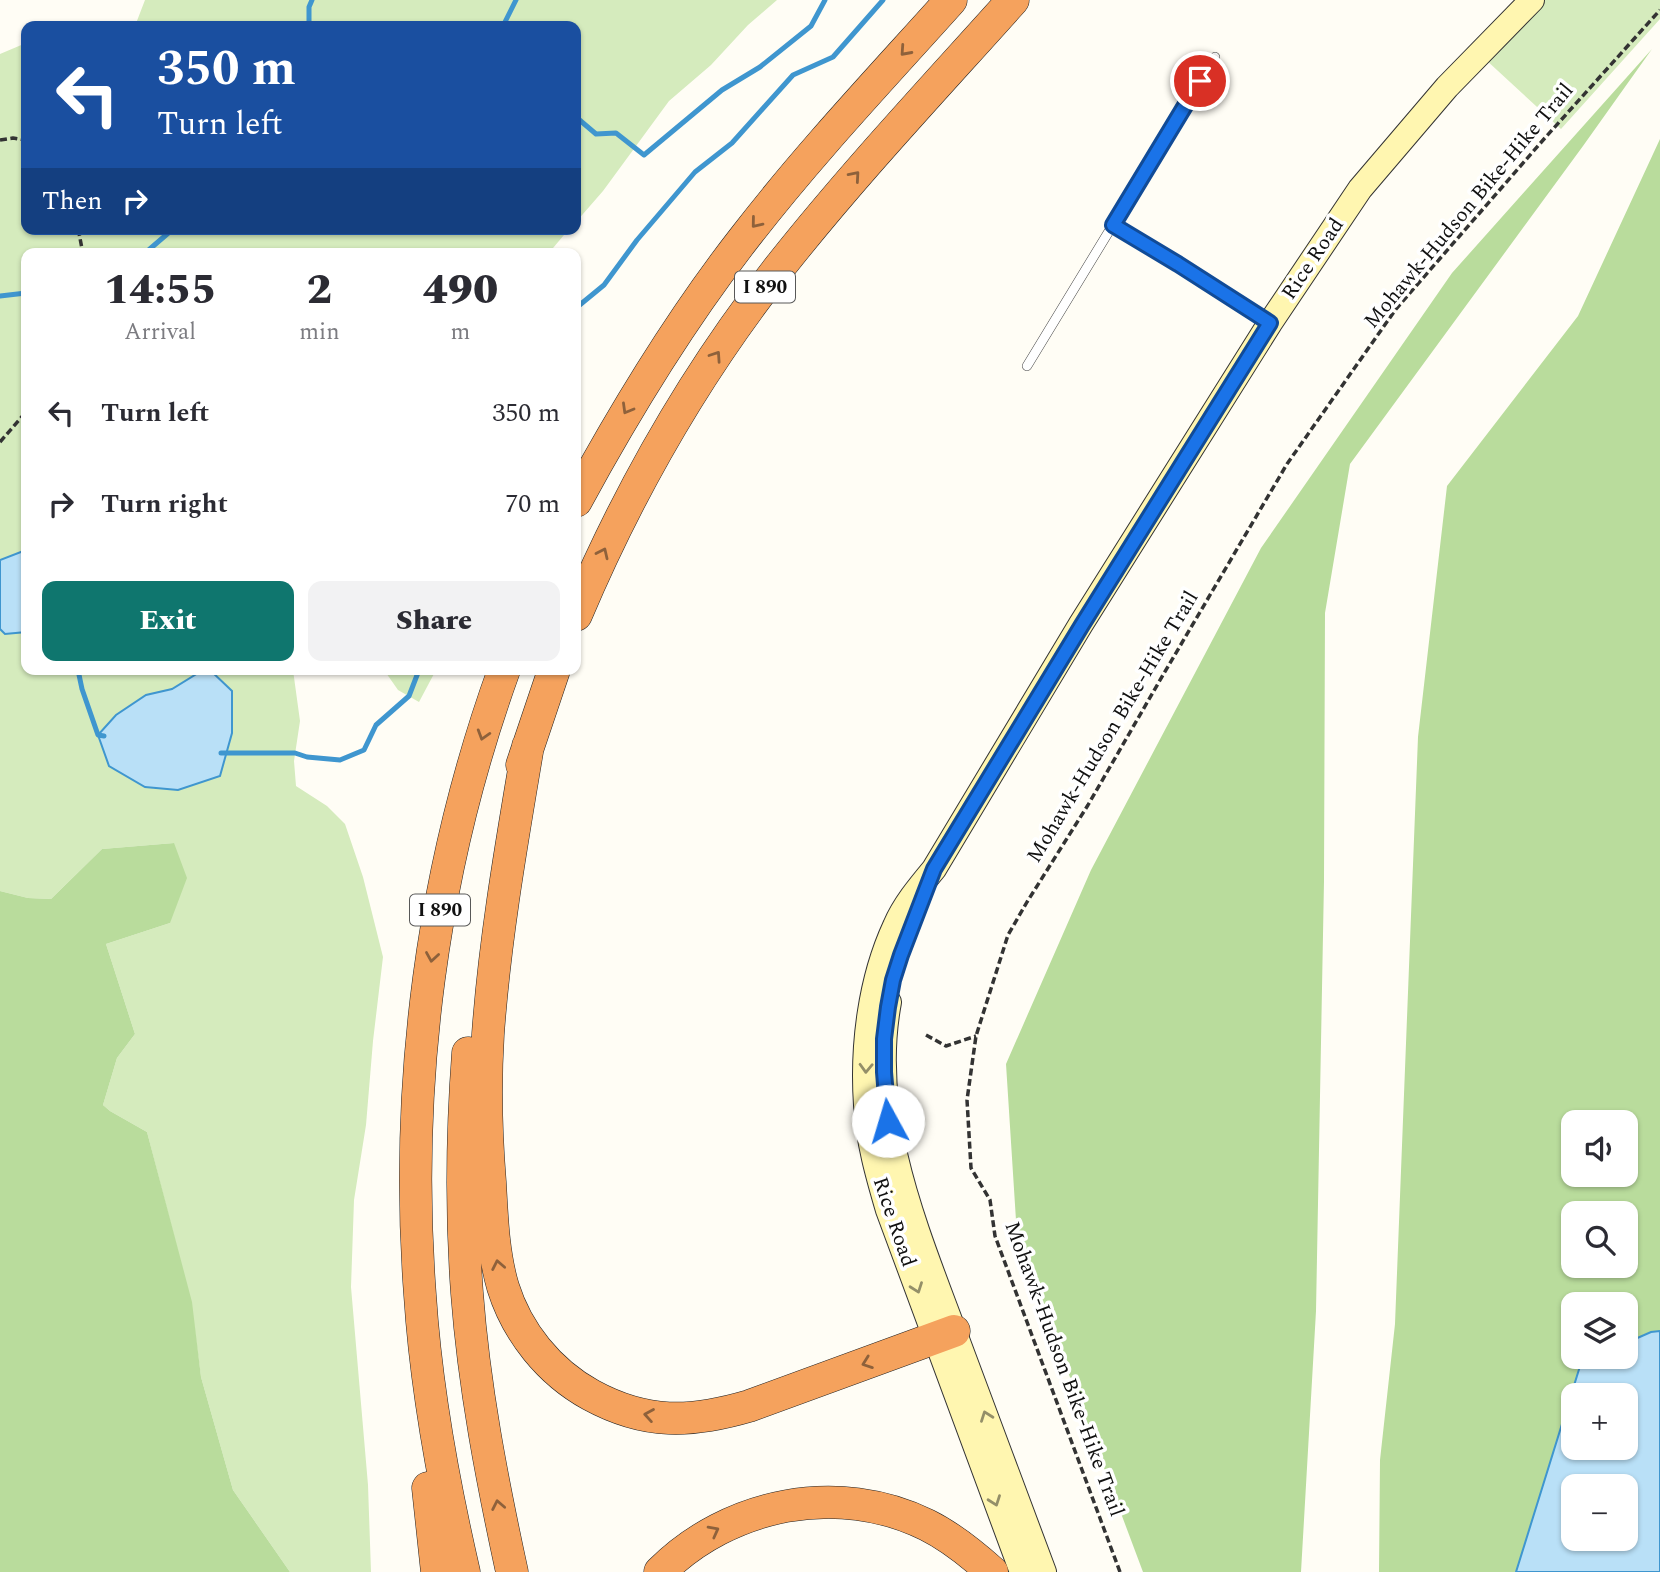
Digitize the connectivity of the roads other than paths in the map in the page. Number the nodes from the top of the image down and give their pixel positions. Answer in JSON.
{"nodes":[{"id":1,"x":951,"y":0,"type":"edge"},
{"id":2,"x":1013,"y":0,"type":"edge"},
{"id":3,"x":1532,"y":0,"type":"edge"},
{"id":4,"x":1214,"y":57,"type":"dead end"},
{"id":5,"x":1113,"y":225,"type":"junction"},
{"id":6,"x":1270,"y":323,"type":"junction"},
{"id":7,"x":1027,"y":366,"type":"dead end"},
{"id":8,"x":581,"y":492,"type":"edge"},
{"id":9,"x":581,"y":604,"type":"edge"},
{"id":10,"x":502,"y":675,"type":"edge"},
{"id":11,"x":552,"y":675,"type":"edge"},
{"id":12,"x":528,"y":746,"type":"junction"},
{"id":13,"x":476,"y":1113,"type":"junction"},
{"id":14,"x":416,"y":1201,"type":"junction"},
{"id":15,"x":945,"y":1334,"type":"junction"},
{"id":16,"x":437,"y":1572,"type":"edge"},
{"id":17,"x":464,"y":1572,"type":"edge"},
{"id":18,"x":512,"y":1572,"type":"edge"},
{"id":19,"x":660,"y":1572,"type":"edge"},
{"id":20,"x":992,"y":1572,"type":"edge"},
{"id":21,"x":1021,"y":1572,"type":"edge"},
{"id":22,"x":1044,"y":1572,"type":"edge"}],
"edges":[{"from":1,"to":8,"type":"highway","number":"I 890","one_way":true},
{"from":9,"to":2,"type":"highway","number":"I 890","one_way":true},
{"from":3,"to":6,"type":"street","name":"Rice Road"},
{"from":4,"to":5,"type":"lane"},
{"from":5,"to":6,"type":"lane"},
{"from":5,"to":7,"type":"lane"},
{"from":6,"to":15,"type":"street","name":"Rice Road"},
{"from":10,"to":14,"type":"highway","number":"I 890","one_way":true},
{"from":11,"to":12,"type":"highway","number":"I 890"},
{"from":12,"to":13,"type":"highway"},
{"from":12,"to":13,"type":"highway","number":"I 890"},
{"from":15,"to":13,"type":"highway","one_way":true},
{"from":18,"to":13,"type":"highway","number":"I 890","one_way":true},
{"from":14,"to":16,"type":"highway"},
{"from":14,"to":17,"type":"highway","number":"I 890"},
{"from":15,"to":21,"type":"street","name":"Rice Road","one_way":true},
{"from":22,"to":15,"type":"street","name":"Rice Road","one_way":true},
{"from":19,"to":20,"type":"highway","one_way":true}]}
